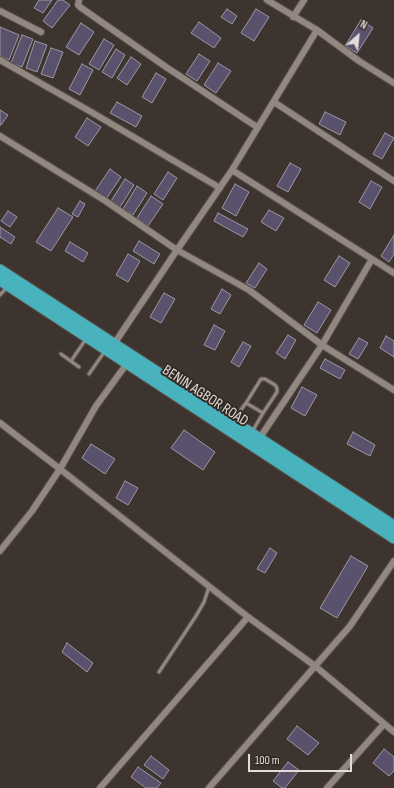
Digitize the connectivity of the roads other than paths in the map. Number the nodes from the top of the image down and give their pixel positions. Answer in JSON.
{"nodes":[{"id":1,"x":79,"y":0,"type":"edge"},
{"id":2,"x":267,"y":0,"type":"edge"},
{"id":3,"x":304,"y":0,"type":"edge"},
{"id":4,"x":0,"y":11,"type":"edge"},
{"id":5,"x":293,"y":17,"type":"junction"},
{"id":6,"x":317,"y":30,"type":"junction"},
{"id":7,"x":41,"y":32,"type":"dead end"},
{"id":8,"x":0,"y":60,"type":"edge"},
{"id":9,"x":394,"y":83,"type":"edge"},
{"id":10,"x":274,"y":102,"type":"junction"},
{"id":11,"x":257,"y":127,"type":"junction"},
{"id":12,"x":0,"y":136,"type":"edge"},
{"id":13,"x":232,"y":170,"type":"junction"},
{"id":14,"x":394,"y":181,"type":"edge"},
{"id":15,"x":220,"y":188,"type":"junction"},
{"id":16,"x":176,"y":250,"type":"junction"},
{"id":17,"x":372,"y":259,"type":"junction"},
{"id":18,"x":0,"y":270,"type":"edge"},
{"id":19,"x":394,"y":273,"type":"edge"},
{"id":20,"x":4,"y":283,"type":"edge"},
{"id":21,"x":0,"y":295,"type":"edge"},
{"id":22,"x":87,"y":337,"type":"junction"},
{"id":23,"x":322,"y":344,"type":"junction"},
{"id":24,"x":110,"y":347,"type":"junction"},
{"id":25,"x":61,"y":354,"type":"dead end"},
{"id":26,"x":129,"y":360,"type":"junction"},
{"id":27,"x":71,"y":361,"type":"junction"},
{"id":28,"x":79,"y":367,"type":"dead end"},
{"id":29,"x":89,"y":374,"type":"dead end"},
{"id":30,"x":394,"y":390,"type":"edge"},
{"id":31,"x":246,"y":403,"type":"junction"},
{"id":32,"x":263,"y":413,"type":"junction"},
{"id":33,"x":232,"y":421,"type":"junction"},
{"id":34,"x":0,"y":422,"type":"edge"},
{"id":35,"x":255,"y":436,"type":"junction"},
{"id":36,"x":60,"y":469,"type":"junction"},
{"id":37,"x":394,"y":526,"type":"edge"},
{"id":38,"x":394,"y":538,"type":"edge"},
{"id":39,"x":0,"y":552,"type":"edge"},
{"id":40,"x":394,"y":561,"type":"edge"},
{"id":41,"x":209,"y":586,"type":"junction"},
{"id":42,"x":248,"y":617,"type":"junction"},
{"id":43,"x":314,"y":666,"type":"junction"},
{"id":44,"x":160,"y":672,"type":"dead end"},
{"id":45,"x":384,"y":724,"type":"junction"},
{"id":46,"x":394,"y":732,"type":"edge"},
{"id":47,"x":100,"y":788,"type":"edge"},
{"id":48,"x":208,"y":788,"type":"edge"},
{"id":49,"x":327,"y":788,"type":"edge"}],
"edges":[{"from":1,"to":11,"type":"street"},
{"from":2,"to":5,"type":"street"},
{"from":3,"to":5,"type":"street"},
{"from":4,"to":7,"type":"street"},
{"from":5,"to":6,"type":"street"},
{"from":6,"to":9,"type":"street"},
{"from":6,"to":10,"type":"street"},
{"from":8,"to":15,"type":"street"},
{"from":10,"to":11,"type":"street"},
{"from":10,"to":14,"type":"street"},
{"from":11,"to":13,"type":"street"},
{"from":12,"to":16,"type":"street"},
{"from":13,"to":15,"type":"street"},
{"from":13,"to":17,"type":"street"},
{"from":15,"to":16,"type":"street"},
{"from":16,"to":23,"type":"street"},
{"from":16,"to":24,"type":"street"},
{"from":17,"to":19,"type":"street"},
{"from":17,"to":23,"type":"street"},
{"from":18,"to":24,"type":"highway","name":"BENIN AGBOR ROAD"},
{"from":20,"to":21,"type":"lane"},
{"from":20,"to":22,"type":"highway","name":"BENIN AGBOR ROAD"},
{"from":22,"to":24,"type":"highway","name":"BENIN AGBOR ROAD"},
{"from":22,"to":27,"type":"lane"},
{"from":23,"to":30,"type":"street"},
{"from":23,"to":35,"type":"street"},
{"from":24,"to":26,"type":"highway","name":"BENIN AGBOR ROAD"},
{"from":24,"to":29,"type":"lane"},
{"from":25,"to":27,"type":"lane"},
{"from":26,"to":33,"type":"highway","name":"BENIN AGBOR ROAD"},
{"from":26,"to":36,"type":"street"},
{"from":26,"to":38,"type":"highway","name":"BENIN AGBOR ROAD"},
{"from":27,"to":28,"type":"lane"},
{"from":31,"to":32,"type":"lane"},
{"from":31,"to":32,"type":"lane"},
{"from":31,"to":33,"type":"lane"},
{"from":32,"to":35,"type":"lane"},
{"from":33,"to":35,"type":"highway","name":"BENIN AGBOR ROAD"},
{"from":34,"to":36,"type":"street"},
{"from":35,"to":37,"type":"highway","name":"BENIN AGBOR ROAD"},
{"from":36,"to":39,"type":"street"},
{"from":36,"to":41,"type":"street"},
{"from":40,"to":43,"type":"street"},
{"from":41,"to":42,"type":"street"},
{"from":41,"to":44,"type":"lane"},
{"from":42,"to":43,"type":"street"},
{"from":42,"to":47,"type":"street"},
{"from":43,"to":45,"type":"street"},
{"from":43,"to":48,"type":"street"},
{"from":45,"to":46,"type":"street"},
{"from":45,"to":49,"type":"street"}]}
